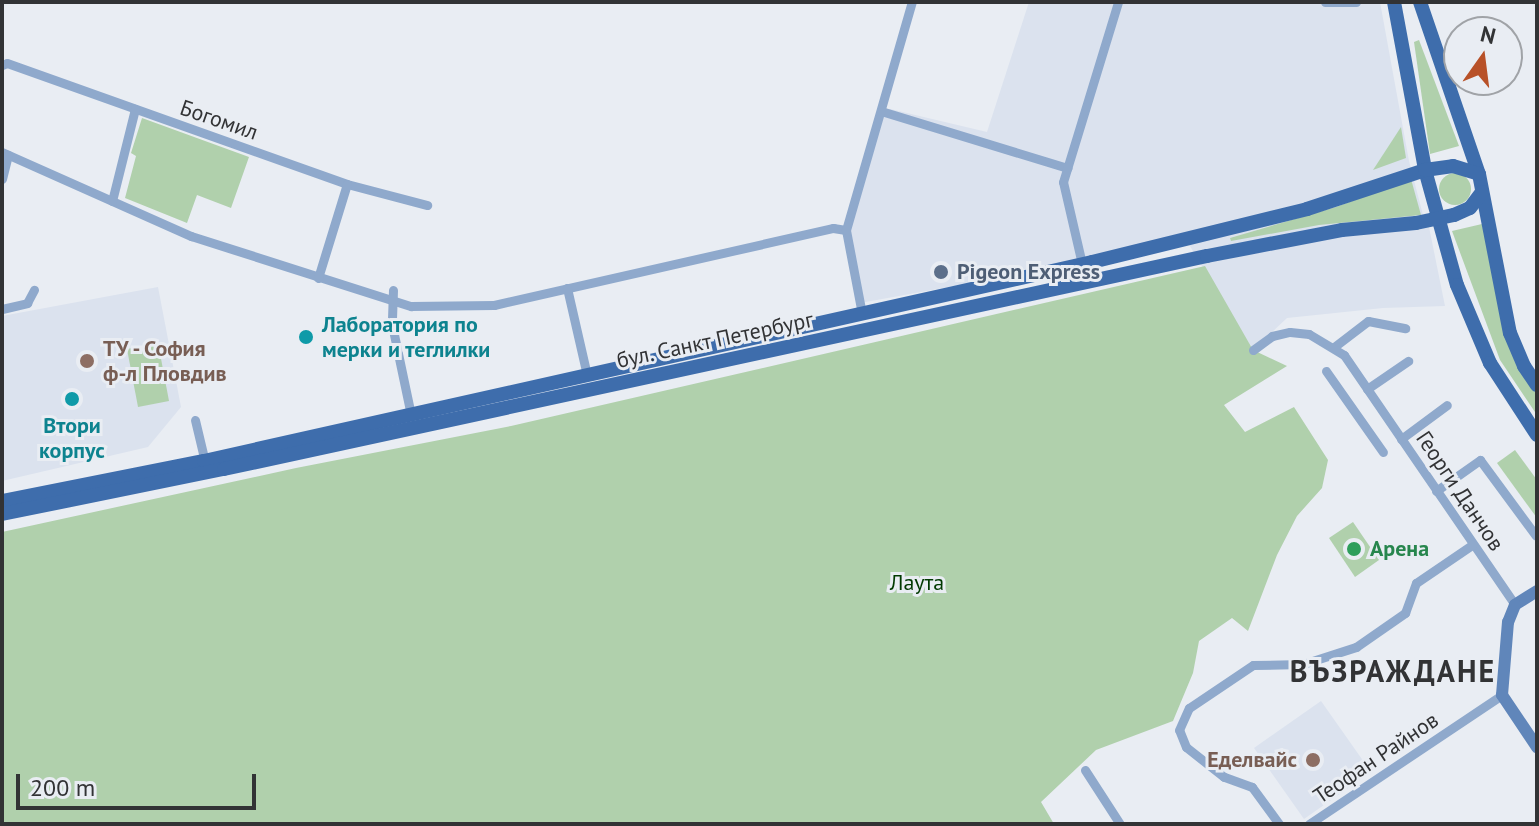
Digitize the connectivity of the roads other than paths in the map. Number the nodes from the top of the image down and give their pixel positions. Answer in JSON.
{"nodes":[{"id":1,"x":912,"y":2,"type":"edge"},
{"id":2,"x":1118,"y":2,"type":"edge"},
{"id":3,"x":1325,"y":2,"type":"edge"},
{"id":4,"x":1356,"y":2,"type":"edge"},
{"id":5,"x":1394,"y":2,"type":"edge"},
{"id":6,"x":1420,"y":2,"type":"edge"},
{"id":7,"x":2,"y":65,"type":"edge"},
{"id":8,"x":135,"y":109,"type":"junction"},
{"id":9,"x":881,"y":111,"type":"junction"},
{"id":10,"x":5,"y":154,"type":"edge"},
{"id":11,"x":1067,"y":168,"type":"junction"},
{"id":12,"x":1425,"y":170,"type":"junction"},
{"id":13,"x":1479,"y":174,"type":"junction"},
{"id":14,"x":2,"y":179,"type":"edge"},
{"id":15,"x":347,"y":184,"type":"junction"},
{"id":16,"x":1482,"y":192,"type":"junction"},
{"id":17,"x":112,"y":201,"type":"junction"},
{"id":18,"x":427,"y":205,"type":"dead end"},
{"id":19,"x":1438,"y":218,"type":"junction"},
{"id":20,"x":846,"y":230,"type":"junction"},
{"id":21,"x":1082,"y":264,"type":"junction"},
{"id":22,"x":318,"y":278,"type":"junction"},
{"id":23,"x":567,"y":288,"type":"junction"},
{"id":24,"x":34,"y":290,"type":"dead end"},
{"id":25,"x":392,"y":295,"type":"junction"},
{"id":26,"x":2,"y":309,"type":"edge"},
{"id":27,"x":862,"y":314,"type":"junction"},
{"id":28,"x":1405,"y":328,"type":"dead end"},
{"id":29,"x":1334,"y":347,"type":"junction"},
{"id":30,"x":1253,"y":350,"type":"dead end"},
{"id":31,"x":1408,"y":361,"type":"dead end"},
{"id":32,"x":1326,"y":371,"type":"dead end"},
{"id":33,"x":587,"y":375,"type":"junction"},
{"id":34,"x":1537,"y":385,"type":"edge"},
{"id":35,"x":1367,"y":389,"type":"junction"},
{"id":36,"x":1447,"y":405,"type":"dead end"},
{"id":37,"x":411,"y":415,"type":"junction"},
{"id":38,"x":195,"y":420,"type":"dead end"},
{"id":39,"x":1537,"y":435,"type":"edge"},
{"id":40,"x":1401,"y":439,"type":"junction"},
{"id":41,"x":1383,"y":452,"type":"dead end"},
{"id":42,"x":206,"y":467,"type":"junction"},
{"id":43,"x":1436,"y":491,"type":"junction"},
{"id":44,"x":2,"y":501,"type":"edge"},
{"id":45,"x":2,"y":514,"type":"edge"},
{"id":46,"x":1536,"y":536,"type":"edge"},
{"id":47,"x":1472,"y":545,"type":"junction"},
{"id":48,"x":1537,"y":591,"type":"edge"},
{"id":49,"x":1515,"y":605,"type":"junction"},
{"id":50,"x":1502,"y":695,"type":"junction"},
{"id":51,"x":1537,"y":747,"type":"edge"},
{"id":52,"x":1085,"y":770,"type":"dead end"},
{"id":53,"x":1120,"y":824,"type":"edge"},
{"id":54,"x":1279,"y":824,"type":"edge"},
{"id":55,"x":1309,"y":824,"type":"edge"}],
"edges":[{"from":1,"to":9,"type":"street"},
{"from":2,"to":11,"type":"street"},
{"from":3,"to":4,"type":"street"},
{"from":5,"to":12,"type":"main road"},
{"from":6,"to":13,"type":"main road"},
{"from":7,"to":8,"type":"street","name":"Богомил"},
{"from":8,"to":15,"type":"street","name":"Богомил"},
{"from":8,"to":17,"type":"street"},
{"from":9,"to":11,"type":"street"},
{"from":9,"to":20,"type":"street"},
{"from":10,"to":14,"type":"street"},
{"from":10,"to":17,"type":"street"},
{"from":11,"to":21,"type":"street"},
{"from":12,"to":13,"type":"main road","name":"бул. Санкт Петербург"},
{"from":12,"to":19,"type":"main road"},
{"from":12,"to":21,"type":"main road","name":"бул. Санкт Петербург"},
{"from":13,"to":16,"type":"main road"},
{"from":15,"to":18,"type":"street","name":"Богомил"},
{"from":15,"to":22,"type":"street"},
{"from":16,"to":19,"type":"main road","name":"бул. Санкт Петербург"},
{"from":16,"to":34,"type":"main road"},
{"from":17,"to":22,"type":"street"},
{"from":19,"to":39,"type":"main road"},
{"from":19,"to":42,"type":"main road","name":"бул. Санкт Петербург"},
{"from":20,"to":23,"type":"street"},
{"from":20,"to":27,"type":"street"},
{"from":21,"to":27,"type":"main road","name":"бул. Санкт Петербург"},
{"from":22,"to":25,"type":"street"},
{"from":23,"to":25,"type":"street"},
{"from":23,"to":33,"type":"street"},
{"from":24,"to":26,"type":"street"},
{"from":25,"to":37,"type":"street"},
{"from":27,"to":33,"type":"main road","name":"бул. Санкт Петербург"},
{"from":28,"to":29,"type":"street"},
{"from":29,"to":30,"type":"street"},
{"from":29,"to":35,"type":"street","name":"Георги Данчов"},
{"from":31,"to":35,"type":"street"},
{"from":32,"to":41,"type":"street"},
{"from":33,"to":37,"type":"main road","name":"бул. Санкт Петербург"},
{"from":35,"to":40,"type":"street","name":"Георги Данчов"},
{"from":36,"to":40,"type":"street"},
{"from":37,"to":42,"type":"main road","name":"бул. Санкт Петербург"},
{"from":38,"to":42,"type":"street"},
{"from":40,"to":43,"type":"street","name":"Георги Данчов"},
{"from":42,"to":44,"type":"main road","name":"бул. Санкт Петербург"},
{"from":42,"to":45,"type":"main road","name":"бул. Санкт Петербург"},
{"from":43,"to":46,"type":"street"},
{"from":43,"to":47,"type":"street","name":"Георги Данчов"},
{"from":47,"to":49,"type":"street","name":"Георги Данчов"},
{"from":47,"to":54,"type":"street"},
{"from":48,"to":49,"type":"street"},
{"from":49,"to":50,"type":"street"},
{"from":50,"to":51,"type":"street"},
{"from":50,"to":55,"type":"street","name":"Теофан Райнов"},
{"from":52,"to":53,"type":"street"}]}
